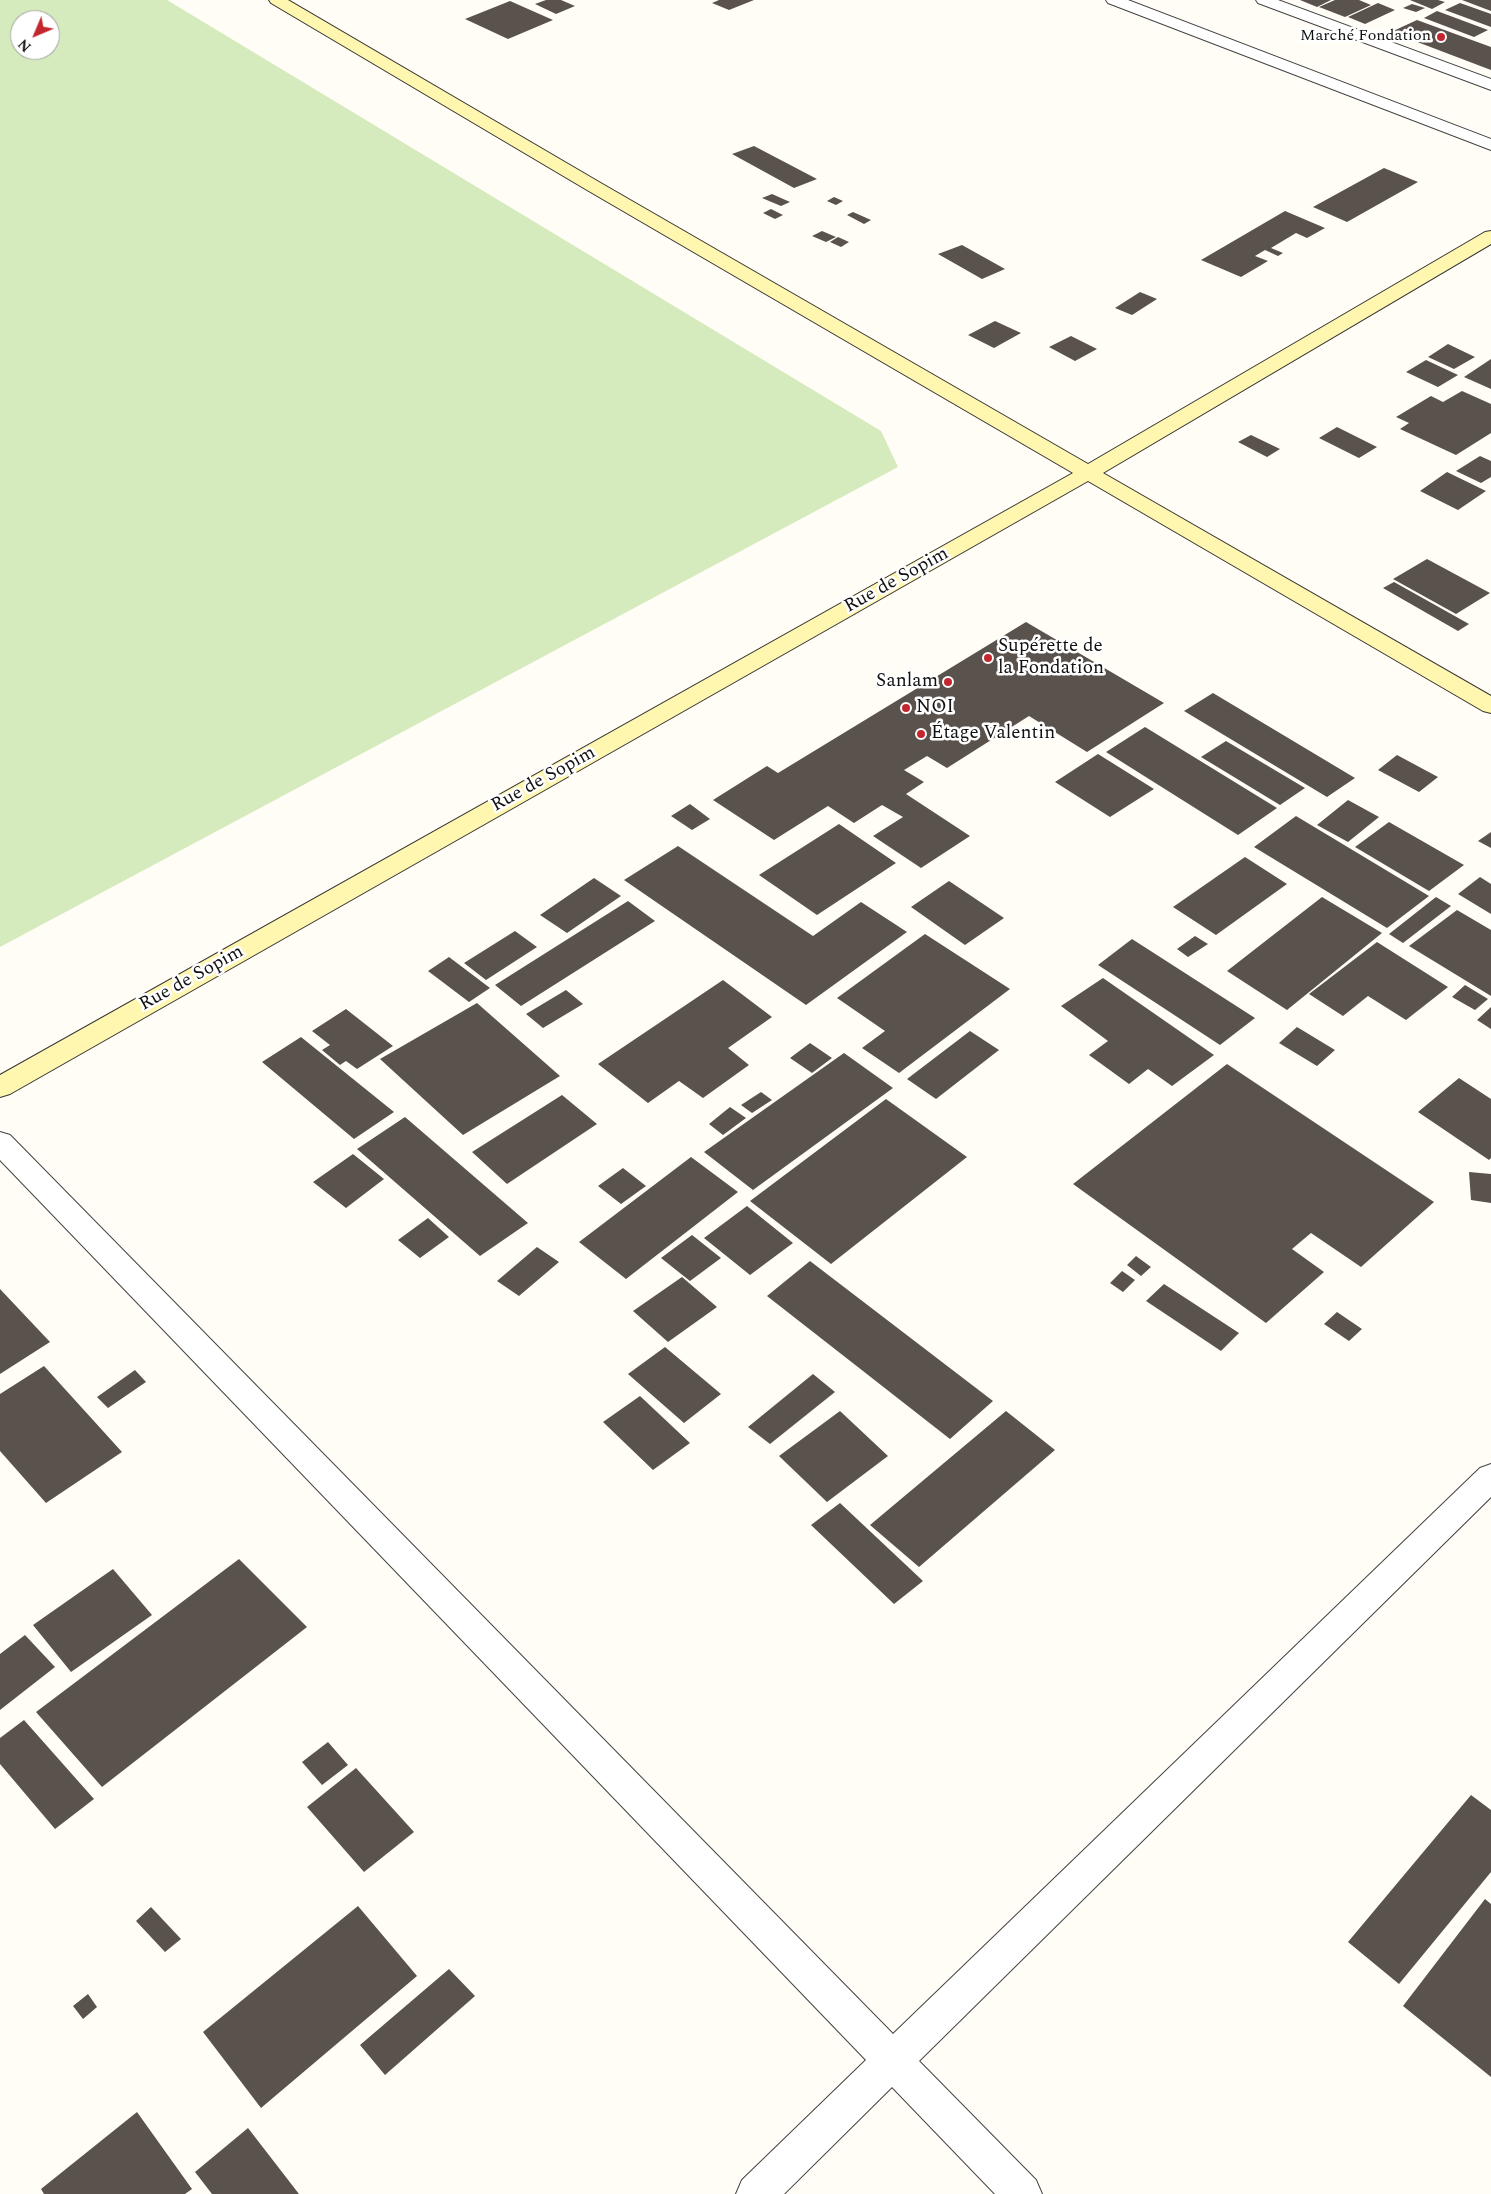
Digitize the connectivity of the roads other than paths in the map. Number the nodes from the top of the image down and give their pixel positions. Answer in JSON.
{"nodes":[{"id":1,"x":277,"y":0,"type":"edge"},
{"id":2,"x":1114,"y":0,"type":"edge"},
{"id":3,"x":1264,"y":0,"type":"edge"},
{"id":4,"x":1491,"y":85,"type":"edge"},
{"id":5,"x":1491,"y":144,"type":"edge"},
{"id":6,"x":1491,"y":236,"type":"edge"},
{"id":7,"x":1089,"y":472,"type":"junction"},
{"id":8,"x":1491,"y":706,"type":"edge"},
{"id":9,"x":0,"y":1087,"type":"edge"},
{"id":10,"x":0,"y":1142,"type":"edge"},
{"id":11,"x":1491,"y":1477,"type":"edge"},
{"id":12,"x":893,"y":2060,"type":"junction"},
{"id":13,"x":756,"y":2194,"type":"edge"},
{"id":14,"x":1022,"y":2194,"type":"edge"}],
"edges":[{"from":1,"to":7,"type":"main road"},
{"from":2,"to":5,"type":"street"},
{"from":3,"to":4,"type":"street"},
{"from":6,"to":7,"type":"main road","name":"Rue de Sopim"},
{"from":7,"to":8,"type":"main road"},
{"from":7,"to":9,"type":"main road","name":"Rue de Sopim"},
{"from":10,"to":12,"type":"street"},
{"from":11,"to":12,"type":"street"},
{"from":12,"to":13,"type":"street"},
{"from":12,"to":14,"type":"street"}]}
